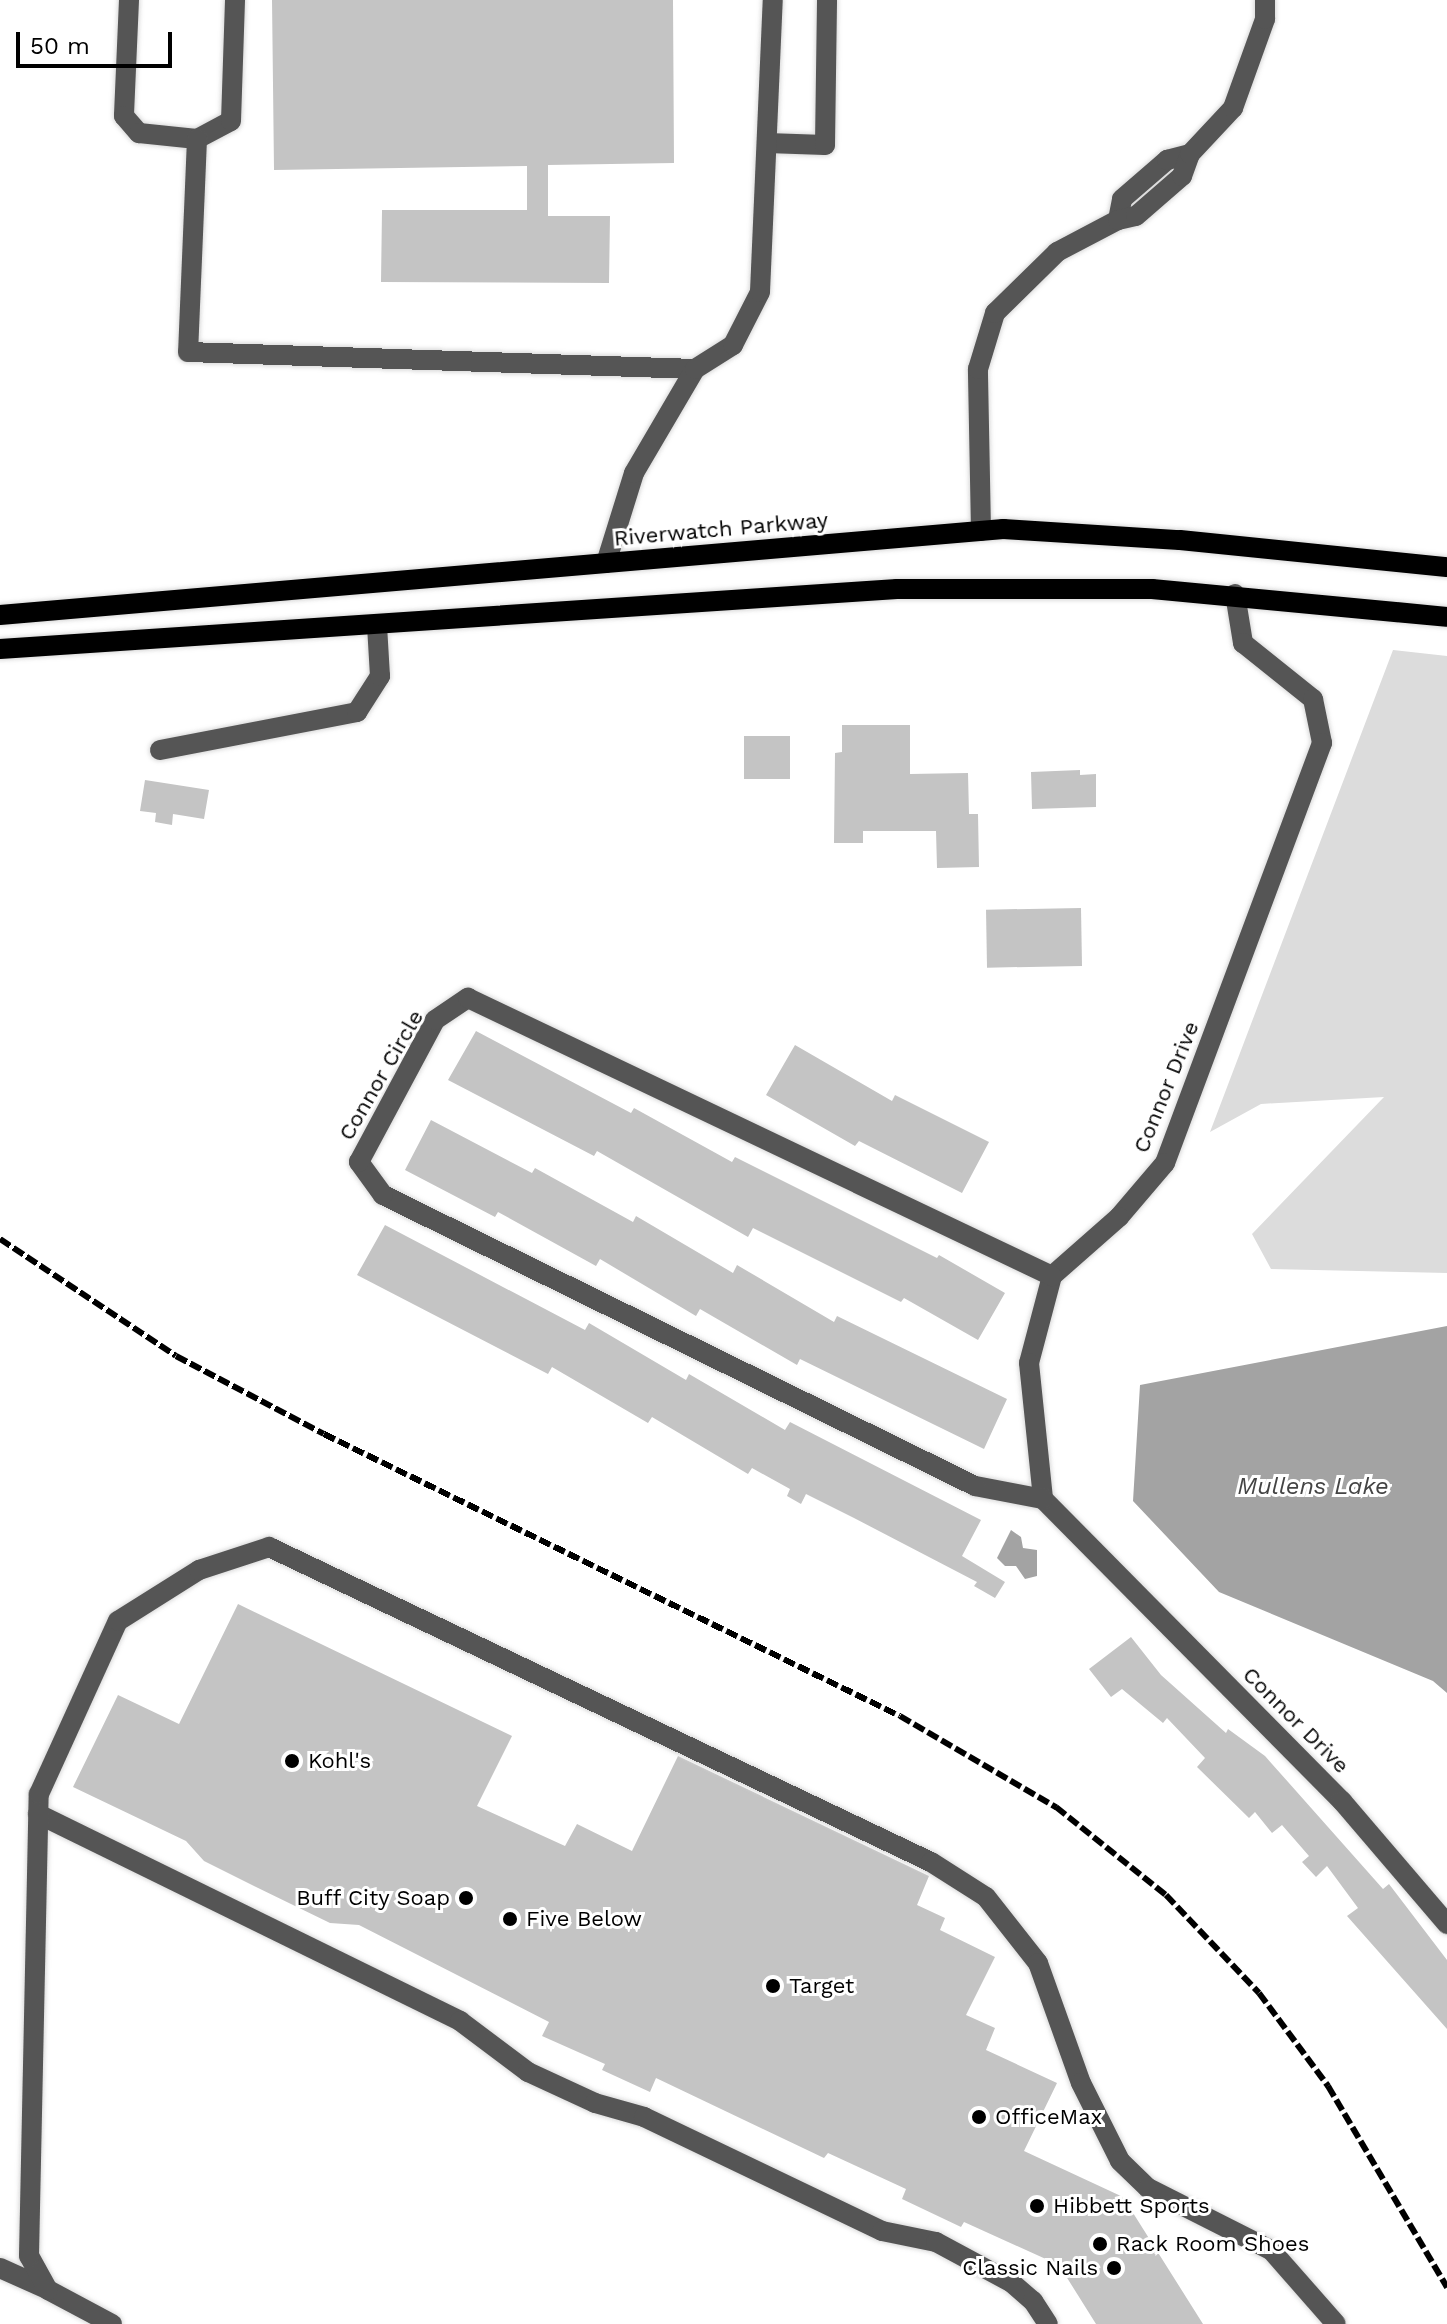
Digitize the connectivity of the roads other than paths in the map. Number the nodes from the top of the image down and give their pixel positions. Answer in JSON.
{"nodes":[{"id":1,"x":129,"y":0,"type":"edge"},
{"id":2,"x":235,"y":0,"type":"edge"},
{"id":3,"x":773,"y":0,"type":"edge"},
{"id":4,"x":827,"y":0,"type":"edge"},
{"id":5,"x":1265,"y":0,"type":"edge"},
{"id":6,"x":197,"y":139,"type":"junction"},
{"id":7,"x":767,"y":143,"type":"junction"},
{"id":8,"x":695,"y":369,"type":"junction"},
{"id":9,"x":981,"y":531,"type":"junction"},
{"id":10,"x":606,"y":563,"type":"junction"},
{"id":11,"x":1447,"y":567,"type":"edge"},
{"id":12,"x":1235,"y":594,"type":"junction"},
{"id":13,"x":0,"y":615,"type":"edge"},
{"id":14,"x":1447,"y":617,"type":"edge"},
{"id":15,"x":377,"y":626,"type":"junction"},
{"id":16,"x":0,"y":649,"type":"edge"},
{"id":17,"x":160,"y":750,"type":"dead end"},
{"id":18,"x":1052,"y":1276,"type":"junction"},
{"id":19,"x":1043,"y":1499,"type":"junction"},
{"id":20,"x":38,"y":1814,"type":"junction"},
{"id":21,"x":1447,"y":1924,"type":"edge"},
{"id":22,"x":0,"y":2268,"type":"edge"},
{"id":23,"x":48,"y":2290,"type":"junction"},
{"id":24,"x":112,"y":2324,"type":"edge"},
{"id":25,"x":1048,"y":2324,"type":"edge"},
{"id":26,"x":1336,"y":2324,"type":"edge"}],
"edges":[{"from":1,"to":6,"type":"street"},
{"from":2,"to":6,"type":"street"},
{"from":3,"to":7,"type":"street"},
{"from":4,"to":7,"type":"street"},
{"from":5,"to":9,"type":"street"},
{"from":6,"to":8,"type":"street"},
{"from":7,"to":8,"type":"street"},
{"from":8,"to":10,"type":"street"},
{"from":9,"to":10,"type":"main road","name":"Riverwatch Parkway"},
{"from":9,"to":11,"type":"main road","name":"Riverwatch Parkway"},
{"from":10,"to":13,"type":"main road","name":"Riverwatch Parkway"},
{"from":12,"to":14,"type":"main road"},
{"from":12,"to":15,"type":"main road"},
{"from":12,"to":18,"type":"street","name":"Connor Drive"},
{"from":15,"to":16,"type":"main road"},
{"from":15,"to":17,"type":"street"},
{"from":18,"to":19,"type":"street"},
{"from":18,"to":19,"type":"street","name":"Connor Circle"},
{"from":19,"to":21,"type":"street","name":"Connor Drive"},
{"from":20,"to":23,"type":"street"},
{"from":20,"to":25,"type":"street"},
{"from":20,"to":26,"type":"street"},
{"from":22,"to":23,"type":"street"},
{"from":23,"to":24,"type":"street"}]}
